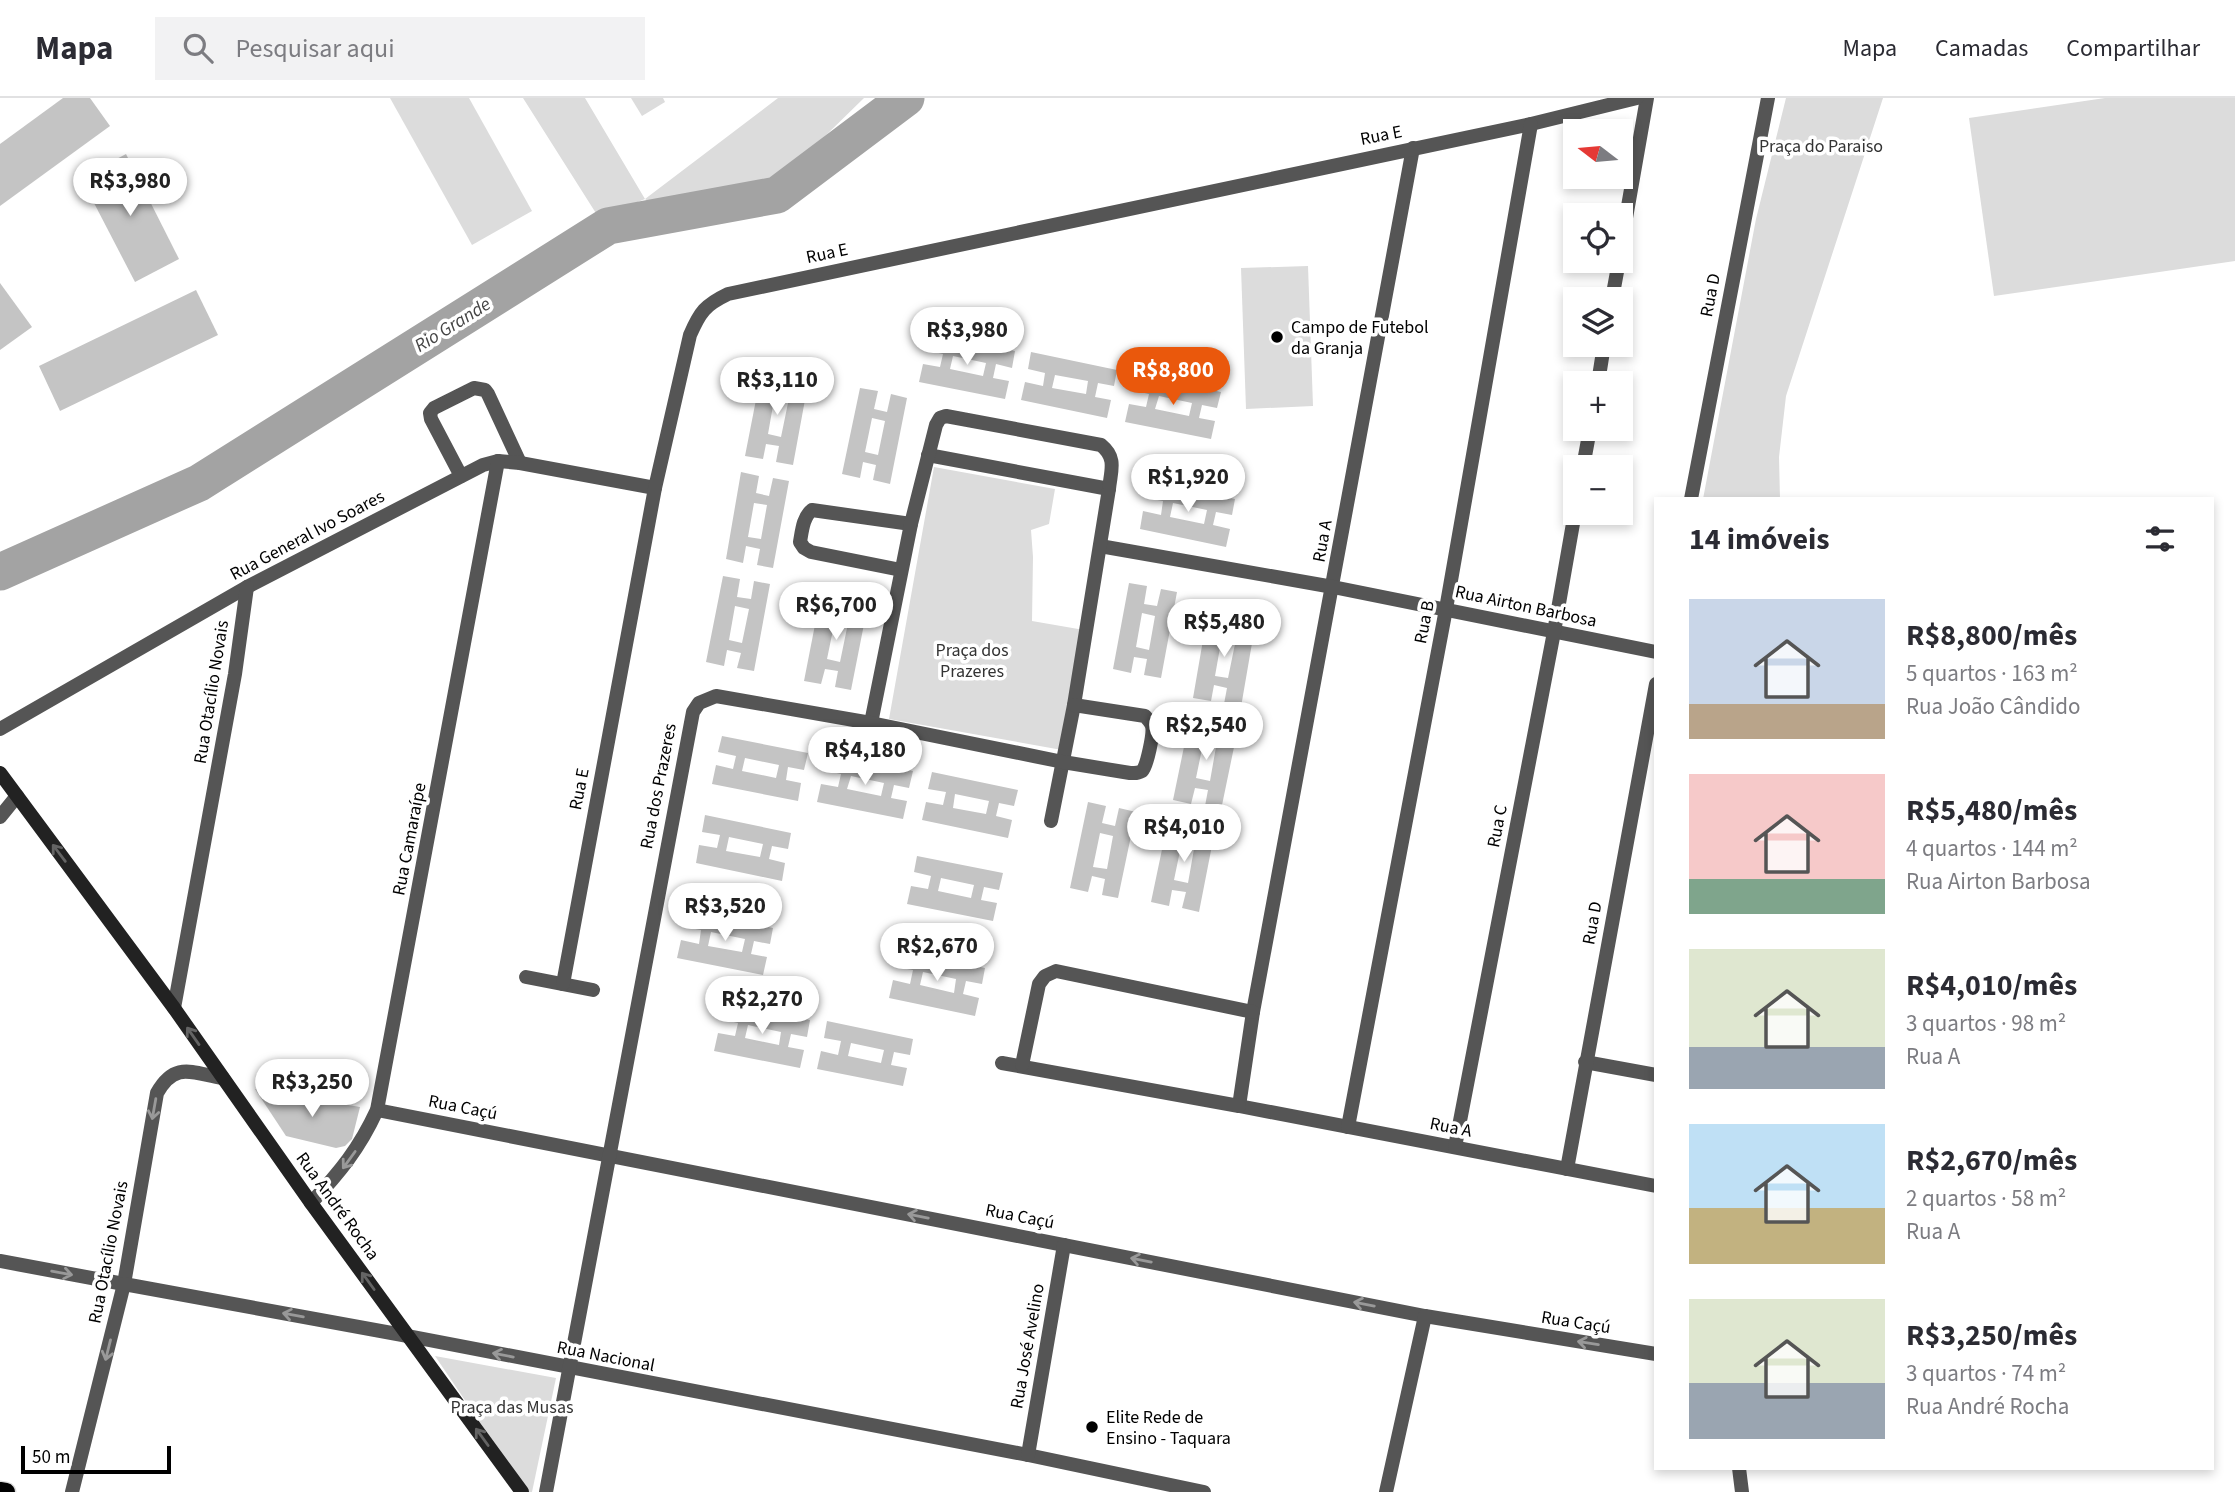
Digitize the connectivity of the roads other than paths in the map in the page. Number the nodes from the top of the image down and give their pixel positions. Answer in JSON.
{"nodes":[{"id":1,"x":1637,"y":98,"type":"edge"},
{"id":2,"x":1647,"y":98,"type":"edge"},
{"id":3,"x":1768,"y":98,"type":"edge"},
{"id":4,"x":1531,"y":124,"type":"junction"},
{"id":5,"x":1413,"y":148,"type":"junction"},
{"id":6,"x":1629,"y":203,"type":"edge"},
{"id":7,"x":928,"y":455,"type":"junction"},
{"id":8,"x":498,"y":461,"type":"junction"},
{"id":9,"x":520,"y":463,"type":"junction"},
{"id":10,"x":461,"y":477,"type":"junction"},
{"id":11,"x":654,"y":488,"type":"junction"},
{"id":12,"x":1108,"y":489,"type":"junction"},
{"id":13,"x":1691,"y":497,"type":"edge"},
{"id":14,"x":911,"y":524,"type":"junction"},
{"id":15,"x":1573,"y":525,"type":"edge"},
{"id":16,"x":1100,"y":547,"type":"junction"},
{"id":17,"x":901,"y":570,"type":"junction"},
{"id":18,"x":247,"y":587,"type":"junction"},
{"id":19,"x":1333,"y":587,"type":"junction"},
{"id":20,"x":1446,"y":609,"type":"junction"},
{"id":21,"x":1554,"y":632,"type":"junction"},
{"id":22,"x":1654,"y":652,"type":"edge"},
{"id":23,"x":1654,"y":695,"type":"edge"},
{"id":24,"x":1074,"y":705,"type":"junction"},
{"id":25,"x":871,"y":723,"type":"junction"},
{"id":26,"x":0,"y":729,"type":"edge"},
{"id":27,"x":1063,"y":762,"type":"junction"},
{"id":28,"x":0,"y":773,"type":"edge"},
{"id":29,"x":17,"y":796,"type":"junction"},
{"id":30,"x":0,"y":817,"type":"edge"},
{"id":31,"x":1051,"y":821,"type":"dead end"},
{"id":32,"x":526,"y":977,"type":"dead end"},
{"id":33,"x":563,"y":984,"type":"junction"},
{"id":34,"x":593,"y":990,"type":"dead end"},
{"id":35,"x":174,"y":1008,"type":"junction"},
{"id":36,"x":1254,"y":1012,"type":"junction"},
{"id":37,"x":1586,"y":1062,"type":"junction"},
{"id":38,"x":1002,"y":1063,"type":"dead end"},
{"id":39,"x":1022,"y":1065,"type":"junction"},
{"id":40,"x":1654,"y":1075,"type":"edge"},
{"id":41,"x":223,"y":1079,"type":"junction"},
{"id":42,"x":1238,"y":1106,"type":"junction"},
{"id":43,"x":377,"y":1110,"type":"junction"},
{"id":44,"x":1348,"y":1127,"type":"junction"},
{"id":45,"x":1455,"y":1147,"type":"junction"},
{"id":46,"x":609,"y":1156,"type":"junction"},
{"id":47,"x":1567,"y":1169,"type":"junction"},
{"id":48,"x":1654,"y":1186,"type":"edge"},
{"id":49,"x":311,"y":1203,"type":"junction"},
{"id":50,"x":1064,"y":1245,"type":"junction"},
{"id":51,"x":0,"y":1261,"type":"edge"},
{"id":52,"x":124,"y":1284,"type":"junction"},
{"id":53,"x":1425,"y":1317,"type":"junction"},
{"id":54,"x":408,"y":1336,"type":"junction"},
{"id":55,"x":1654,"y":1354,"type":"edge"},
{"id":56,"x":570,"y":1369,"type":"junction"},
{"id":57,"x":1028,"y":1455,"type":"junction"},
{"id":58,"x":1740,"y":1470,"type":"edge"},
{"id":59,"x":0,"y":1491,"type":"edge"},
{"id":60,"x":1197,"y":1491,"type":"edge"},
{"id":61,"x":6,"y":1492,"type":"edge"},
{"id":62,"x":72,"y":1492,"type":"edge"},
{"id":63,"x":522,"y":1492,"type":"edge"},
{"id":64,"x":546,"y":1492,"type":"edge"},
{"id":65,"x":1386,"y":1492,"type":"edge"},
{"id":66,"x":1742,"y":1492,"type":"edge"}],
"edges":[{"from":1,"to":4,"type":"street","name":"Rua E"},
{"from":2,"to":6,"type":"street"},
{"from":3,"to":13,"type":"street","name":"Rua D"},
{"from":4,"to":5,"type":"street","name":"Rua E"},
{"from":4,"to":20,"type":"street","name":"Rua B"},
{"from":5,"to":11,"type":"street","name":"Rua E"},
{"from":5,"to":19,"type":"street","name":"Rua A"},
{"from":7,"to":12,"type":"street"},
{"from":7,"to":12,"type":"street"},
{"from":7,"to":14,"type":"street"},
{"from":8,"to":9,"type":"street","name":"Rua General Ivo Soares"},
{"from":8,"to":10,"type":"street","name":"Rua General Ivo Soares"},
{"from":8,"to":43,"type":"street","name":"Rua Camaraípe"},
{"from":9,"to":10,"type":"street"},
{"from":9,"to":11,"type":"street","name":"Rua General Ivo Soares"},
{"from":10,"to":18,"type":"street","name":"Rua General Ivo Soares"},
{"from":11,"to":33,"type":"street","name":"Rua E"},
{"from":12,"to":16,"type":"street"},
{"from":14,"to":17,"type":"street"},
{"from":14,"to":17,"type":"street"},
{"from":15,"to":21,"type":"street","name":"Rua C"},
{"from":16,"to":19,"type":"street","name":"Rua Airton Barbosa"},
{"from":16,"to":24,"type":"street"},
{"from":17,"to":25,"type":"street"},
{"from":18,"to":26,"type":"street","name":"Rua General Ivo Soares"},
{"from":18,"to":35,"type":"street","name":"Rua Otacílio Novais"},
{"from":19,"to":20,"type":"street","name":"Rua Airton Barbosa"},
{"from":19,"to":36,"type":"street","name":"Rua A"},
{"from":20,"to":21,"type":"street","name":"Rua Airton Barbosa"},
{"from":20,"to":44,"type":"street","name":"Rua B"},
{"from":21,"to":22,"type":"street","name":"Rua Airton Barbosa"},
{"from":21,"to":45,"type":"street","name":"Rua C"},
{"from":23,"to":37,"type":"street","name":"Rua D"},
{"from":24,"to":27,"type":"street"},
{"from":24,"to":27,"type":"street","name":"Rua dos Prazeres"},
{"from":25,"to":27,"type":"street","name":"Rua dos Prazeres"},
{"from":25,"to":46,"type":"street","name":"Rua dos Prazeres"},
{"from":27,"to":31,"type":"street"},
{"from":28,"to":29,"type":"main road","name":"Rua André Rocha"},
{"from":29,"to":30,"type":"street"},
{"from":35,"to":29,"type":"main road","name":"Rua André Rocha","one_way":true},
{"from":32,"to":33,"type":"street"},
{"from":33,"to":34,"type":"street"},
{"from":41,"to":35,"type":"main road","name":"Rua André Rocha","one_way":true},
{"from":36,"to":39,"type":"street"},
{"from":36,"to":42,"type":"street","name":"Rua A"},
{"from":37,"to":40,"type":"street"},
{"from":37,"to":47,"type":"street","name":"Rua D"},
{"from":38,"to":39,"type":"street","name":"Rua A"},
{"from":39,"to":42,"type":"street","name":"Rua A"},
{"from":41,"to":49,"type":"main road","name":"Rua André Rocha"},
{"from":41,"to":52,"type":"street","name":"Rua Otacílio Novais","one_way":true},
{"from":42,"to":44,"type":"street","name":"Rua A"},
{"from":43,"to":46,"type":"street","name":"Rua Caçú"},
{"from":43,"to":49,"type":"street","name":"Rua Camaraípe","one_way":true},
{"from":44,"to":45,"type":"street","name":"Rua A"},
{"from":45,"to":47,"type":"street","name":"Rua A"},
{"from":50,"to":46,"type":"street","name":"Rua Caçú","one_way":true},
{"from":46,"to":56,"type":"street","name":"Rua dos Prazeres"},
{"from":47,"to":48,"type":"street","name":"Rua A"},
{"from":54,"to":49,"type":"main road","name":"Rua André Rocha","one_way":true},
{"from":53,"to":50,"type":"street","name":"Rua Caçú","one_way":true},
{"from":50,"to":57,"type":"street","name":"Rua José Avelino"},
{"from":51,"to":52,"type":"street","name":"Rua Nacional","one_way":true},
{"from":54,"to":52,"type":"street","name":"Rua Nacional","one_way":true},
{"from":52,"to":62,"type":"street","name":"Rua Otacílio Novais","one_way":true},
{"from":55,"to":53,"type":"street","name":"Rua Caçú","one_way":true},
{"from":53,"to":65,"type":"street"},
{"from":56,"to":54,"type":"street","name":"Rua Nacional","one_way":true},
{"from":63,"to":54,"type":"main road","name":"Rua André Rocha","one_way":true},
{"from":56,"to":57,"type":"street","name":"Rua Nacional"},
{"from":56,"to":64,"type":"street","name":"Rua dos Prazeres"},
{"from":57,"to":60,"type":"street","name":"Rua Nacional"},
{"from":58,"to":66,"type":"street"},
{"from":59,"to":61,"type":"main road"}]}
